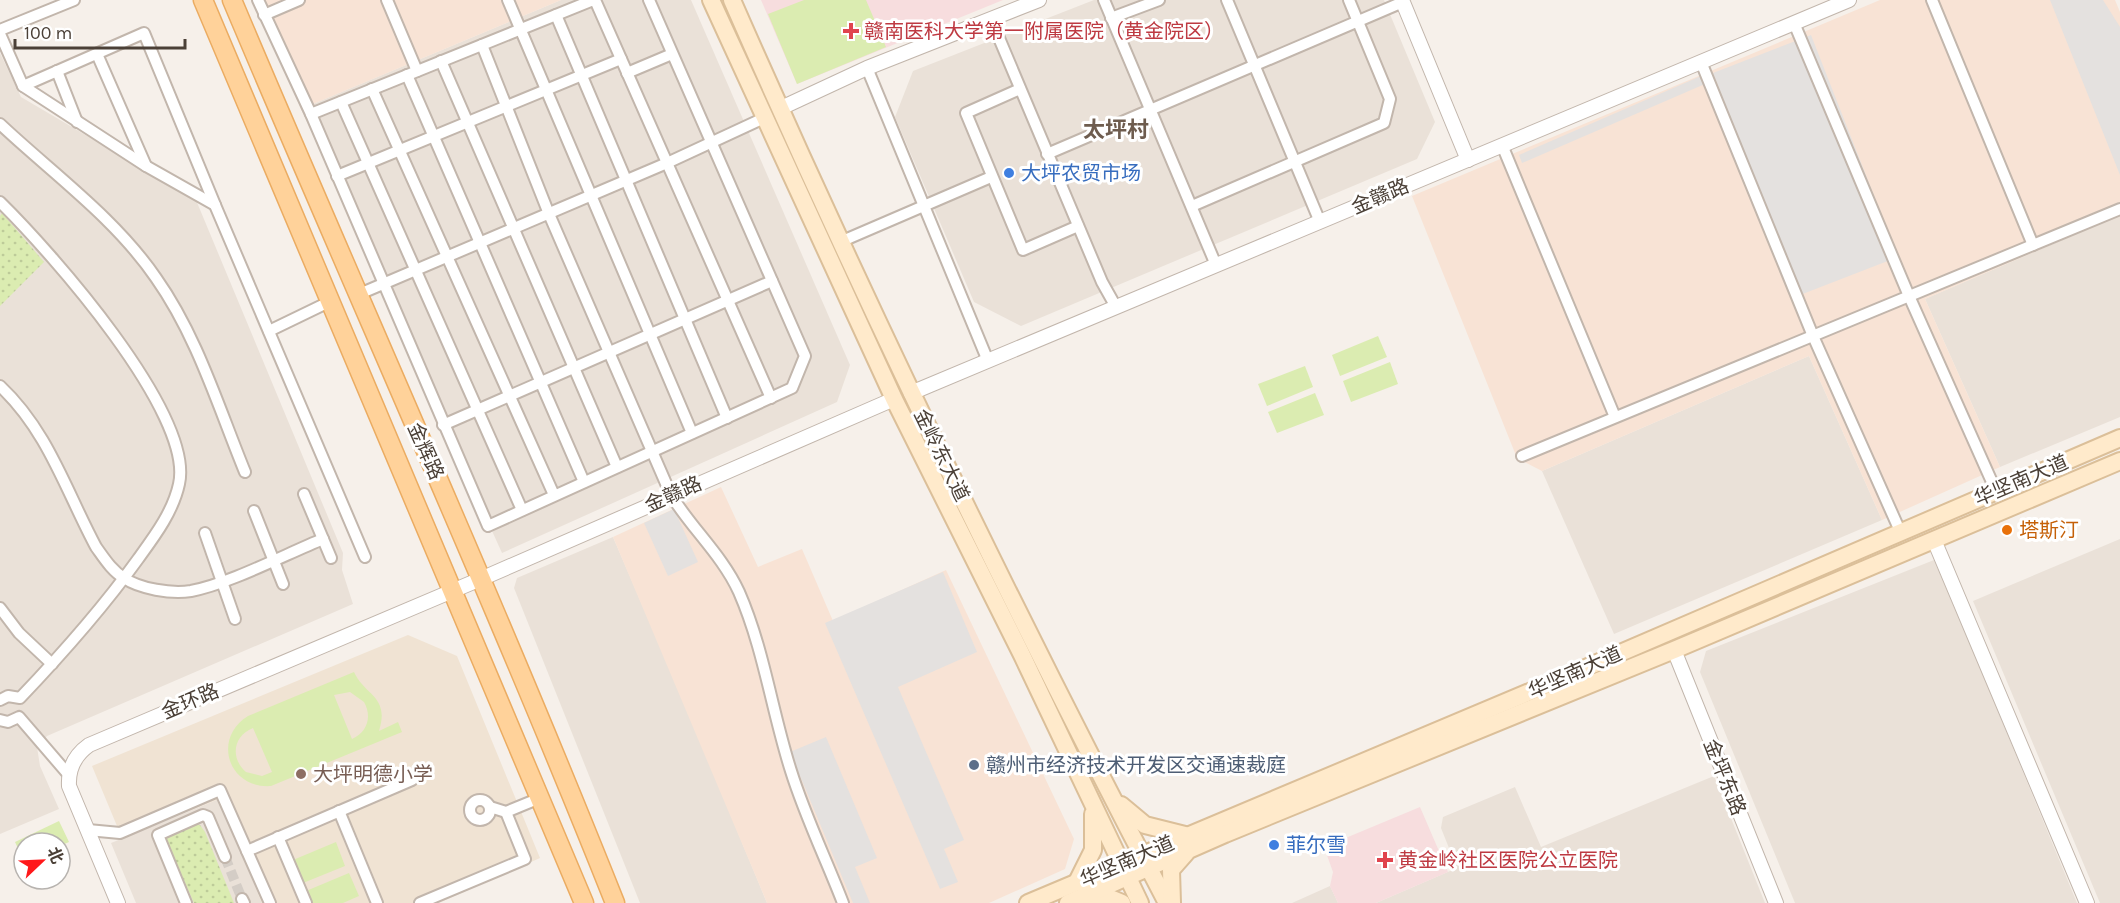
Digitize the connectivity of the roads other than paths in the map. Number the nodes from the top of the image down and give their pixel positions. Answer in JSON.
{"nodes":[{"id":1,"x":74,"y":0,"type":"edge"},
{"id":2,"x":204,"y":0,"type":"edge"},
{"id":3,"x":232,"y":0,"type":"edge"},
{"id":4,"x":258,"y":0,"type":"edge"},
{"id":5,"x":299,"y":0,"type":"edge"},
{"id":6,"x":387,"y":0,"type":"edge"},
{"id":7,"x":508,"y":0,"type":"edge"},
{"id":8,"x":594,"y":0,"type":"edge"},
{"id":9,"x":649,"y":0,"type":"edge"},
{"id":10,"x":711,"y":0,"type":"edge"},
{"id":11,"x":732,"y":0,"type":"edge"},
{"id":12,"x":1039,"y":0,"type":"edge"},
{"id":13,"x":1104,"y":0,"type":"edge"},
{"id":14,"x":1159,"y":0,"type":"edge"},
{"id":15,"x":1227,"y":0,"type":"edge"},
{"id":16,"x":1349,"y":0,"type":"edge"},
{"id":17,"x":1849,"y":0,"type":"edge"},
{"id":18,"x":1932,"y":0,"type":"edge"},
{"id":19,"x":1403,"y":1,"type":"edge"},
{"id":20,"x":264,"y":15,"type":"junction"},
{"id":21,"x":556,"y":15,"type":"junction"},
{"id":22,"x":1112,"y":18,"type":"junction"},
{"id":23,"x":991,"y":19,"type":"junction"},
{"id":24,"x":1357,"y":21,"type":"junction"},
{"id":25,"x":1794,"y":23,"type":"junction"},
{"id":26,"x":521,"y":29,"type":"junction"},
{"id":27,"x":0,"y":32,"type":"edge"},
{"id":28,"x":482,"y":45,"type":"junction"},
{"id":29,"x":97,"y":54,"type":"junction"},
{"id":30,"x":672,"y":54,"type":"junction"},
{"id":31,"x":621,"y":59,"type":"junction"},
{"id":32,"x":441,"y":61,"type":"junction"},
{"id":33,"x":1701,"y":62,"type":"junction"},
{"id":34,"x":1255,"y":65,"type":"junction"},
{"id":35,"x":867,"y":68,"type":"junction"},
{"id":36,"x":57,"y":71,"type":"junction"},
{"id":37,"x":412,"y":73,"type":"junction"},
{"id":38,"x":627,"y":73,"type":"junction"},
{"id":39,"x":581,"y":75,"type":"junction"},
{"id":40,"x":23,"y":86,"type":"junction"},
{"id":41,"x":372,"y":89,"type":"junction"},
{"id":42,"x":546,"y":89,"type":"junction"},
{"id":43,"x":1020,"y":89,"type":"junction"},
{"id":44,"x":341,"y":102,"type":"junction"},
{"id":45,"x":505,"y":106,"type":"junction"},
{"id":46,"x":781,"y":108,"type":"junction"},
{"id":47,"x":1150,"y":110,"type":"junction"},
{"id":48,"x":311,"y":114,"type":"junction"},
{"id":49,"x":764,"y":118,"type":"junction"},
{"id":50,"x":77,"y":122,"type":"junction"},
{"id":51,"x":468,"y":122,"type":"junction"},
{"id":52,"x":0,"y":124,"type":"edge"},
{"id":53,"x":433,"y":136,"type":"junction"},
{"id":54,"x":712,"y":143,"type":"junction"},
{"id":55,"x":1502,"y":145,"type":"junction"},
{"id":56,"x":399,"y":150,"type":"junction"},
{"id":57,"x":1047,"y":154,"type":"junction"},
{"id":58,"x":1468,"y":160,"type":"junction"},
{"id":59,"x":1295,"y":161,"type":"junction"},
{"id":60,"x":368,"y":163,"type":"junction"},
{"id":61,"x":667,"y":163,"type":"junction"},
{"id":62,"x":146,"y":166,"type":"junction"},
{"id":63,"x":337,"y":176,"type":"junction"},
{"id":64,"x":991,"y":177,"type":"junction"},
{"id":65,"x":626,"y":181,"type":"junction"},
{"id":66,"x":592,"y":196,"type":"junction"},
{"id":67,"x":0,"y":202,"type":"edge"},
{"id":68,"x":215,"y":205,"type":"junction"},
{"id":69,"x":923,"y":206,"type":"junction"},
{"id":70,"x":1192,"y":206,"type":"junction"},
{"id":71,"x":2120,"y":209,"type":"edge"},
{"id":72,"x":549,"y":214,"type":"junction"},
{"id":73,"x":1320,"y":222,"type":"junction"},
{"id":74,"x":1078,"y":226,"type":"junction"},
{"id":75,"x":514,"y":229,"type":"junction"},
{"id":76,"x":840,"y":242,"type":"junction"},
{"id":77,"x":480,"y":244,"type":"junction"},
{"id":78,"x":2033,"y":245,"type":"junction"},
{"id":79,"x":448,"y":258,"type":"junction"},
{"id":80,"x":1216,"y":265,"type":"junction"},
{"id":81,"x":416,"y":272,"type":"junction"},
{"id":82,"x":772,"y":281,"type":"junction"},
{"id":83,"x":384,"y":286,"type":"junction"},
{"id":84,"x":357,"y":295,"type":"junction"},
{"id":85,"x":1909,"y":296,"type":"junction"},
{"id":86,"x":728,"y":300,"type":"junction"},
{"id":87,"x":331,"y":301,"type":"junction"},
{"id":88,"x":1116,"y":307,"type":"junction"},
{"id":89,"x":685,"y":319,"type":"junction"},
{"id":90,"x":269,"y":331,"type":"junction"},
{"id":91,"x":650,"y":334,"type":"junction"},
{"id":92,"x":1813,"y":336,"type":"junction"},
{"id":93,"x":610,"y":351,"type":"junction"},
{"id":94,"x":988,"y":361,"type":"junction"},
{"id":95,"x":574,"y":368,"type":"junction"},
{"id":96,"x":541,"y":382,"type":"junction"},
{"id":97,"x":0,"y":386,"type":"edge"},
{"id":98,"x":911,"y":393,"type":"junction"},
{"id":99,"x":510,"y":396,"type":"junction"},
{"id":100,"x":771,"y":398,"type":"junction"},
{"id":101,"x":894,"y":399,"type":"junction"},
{"id":102,"x":478,"y":410,"type":"junction"},
{"id":103,"x":1615,"y":417,"type":"junction"},
{"id":104,"x":727,"y":418,"type":"junction"},
{"id":105,"x":443,"y":425,"type":"junction"},
{"id":106,"x":692,"y":433,"type":"junction"},
{"id":107,"x":2120,"y":438,"type":"edge"},
{"id":108,"x":652,"y":451,"type":"junction"},
{"id":109,"x":1522,"y":456,"type":"dead end"},
{"id":110,"x":2120,"y":461,"type":"edge"},
{"id":111,"x":617,"y":467,"type":"junction"},
{"id":112,"x":245,"y":472,"type":"dead end"},
{"id":113,"x":584,"y":482,"type":"junction"},
{"id":114,"x":1996,"y":491,"type":"junction"},
{"id":115,"x":304,"y":494,"type":"dead end"},
{"id":116,"x":554,"y":495,"type":"junction"},
{"id":117,"x":671,"y":495,"type":"junction"},
{"id":118,"x":522,"y":510,"type":"junction"},
{"id":119,"x":254,"y":511,"type":"dead end"},
{"id":120,"x":1900,"y":531,"type":"junction"},
{"id":121,"x":206,"y":533,"type":"dead end"},
{"id":122,"x":323,"y":539,"type":"junction"},
{"id":123,"x":1934,"y":540,"type":"junction"},
{"id":124,"x":364,"y":556,"type":"dead end"},
{"id":125,"x":331,"y":558,"type":"dead end"},
{"id":126,"x":274,"y":559,"type":"junction"},
{"id":127,"x":483,"y":578,"type":"junction"},
{"id":128,"x":124,"y":579,"type":"junction"},
{"id":129,"x":222,"y":581,"type":"junction"},
{"id":130,"x":284,"y":584,"type":"dead end"},
{"id":131,"x":453,"y":590,"type":"junction"},
{"id":132,"x":0,"y":608,"type":"edge"},
{"id":133,"x":235,"y":619,"type":"dead end"},
{"id":134,"x":1674,"y":650,"type":"junction"},
{"id":135,"x":1029,"y":651,"type":"junction"},
{"id":136,"x":52,"y":664,"type":"junction"},
{"id":137,"x":20,"y":698,"type":"junction"},
{"id":138,"x":0,"y":700,"type":"edge"},
{"id":139,"x":19,"y":717,"type":"junction"},
{"id":140,"x":0,"y":720,"type":"edge"},
{"id":141,"x":68,"y":774,"type":"junction"},
{"id":142,"x":412,"y":780,"type":"dead end"},
{"id":143,"x":1112,"y":796,"type":"junction"},
{"id":144,"x":540,"y":798,"type":"junction"},
{"id":145,"x":1092,"y":804,"type":"junction"},
{"id":146,"x":490,"y":807,"type":"dead end"},
{"id":147,"x":339,"y":811,"type":"junction"},
{"id":148,"x":506,"y":812,"type":"junction"},
{"id":149,"x":88,"y":830,"type":"junction"},
{"id":150,"x":278,"y":837,"type":"junction"},
{"id":151,"x":1189,"y":841,"type":"junction"},
{"id":152,"x":247,"y":851,"type":"junction"},
{"id":153,"x":225,"y":857,"type":"tunnel mouth"},
{"id":154,"x":1145,"y":860,"type":"junction"},
{"id":155,"x":1124,"y":870,"type":"junction"},
{"id":156,"x":1080,"y":889,"type":"junction"},
{"id":157,"x":118,"y":903,"type":"edge"},
{"id":158,"x":186,"y":903,"type":"edge"},
{"id":159,"x":270,"y":903,"type":"edge"},
{"id":160,"x":306,"y":903,"type":"edge"},
{"id":161,"x":376,"y":903,"type":"edge"},
{"id":162,"x":420,"y":903,"type":"edge"},
{"id":163,"x":584,"y":903,"type":"edge"},
{"id":164,"x":615,"y":903,"type":"edge"},
{"id":165,"x":843,"y":903,"type":"edge"},
{"id":166,"x":1028,"y":903,"type":"edge"},
{"id":167,"x":1068,"y":903,"type":"edge"},
{"id":168,"x":1122,"y":903,"type":"edge"},
{"id":169,"x":1140,"y":903,"type":"edge"},
{"id":170,"x":1167,"y":903,"type":"edge"},
{"id":171,"x":1172,"y":903,"type":"edge"},
{"id":172,"x":1776,"y":903,"type":"edge"},
{"id":173,"x":2087,"y":903,"type":"edge"}],
"edges":[{"from":1,"to":27,"type":"street"},
{"from":2,"to":87,"type":"main road","name":"金辉路"},
{"from":3,"to":84,"type":"main road","name":"金辉路"},
{"from":4,"to":20,"type":"street"},
{"from":5,"to":20,"type":"street"},
{"from":6,"to":37,"type":"street"},
{"from":7,"to":26,"type":"street"},
{"from":8,"to":21,"type":"street"},
{"from":8,"to":31,"type":"street"},
{"from":9,"to":30,"type":"street"},
{"from":10,"to":49,"type":"main road","name":"金岭东大道"},
{"from":11,"to":46,"type":"main road","name":"金岭东大道"},
{"from":12,"to":23,"type":"street"},
{"from":13,"to":22,"type":"street"},
{"from":14,"to":22,"type":"street"},
{"from":15,"to":34,"type":"street"},
{"from":16,"to":24,"type":"street"},
{"from":17,"to":25,"type":"street","name":"金赣路"},
{"from":18,"to":78,"type":"street"},
{"from":19,"to":24,"type":"street"},
{"from":19,"to":58,"type":"street"},
{"from":20,"to":48,"type":"street"},
{"from":21,"to":26,"type":"street"},
{"from":21,"to":39,"type":"street"},
{"from":22,"to":47,"type":"street"},
{"from":23,"to":35,"type":"street"},
{"from":23,"to":43,"type":"street"},
{"from":24,"to":34,"type":"street"},
{"from":24,"to":59,"type":"street"},
{"from":25,"to":33,"type":"street","name":"金赣路"},
{"from":25,"to":85,"type":"street"},
{"from":26,"to":28,"type":"street"},
{"from":26,"to":42,"type":"street"},
{"from":27,"to":40,"type":"street"},
{"from":28,"to":32,"type":"street"},
{"from":28,"to":45,"type":"street"},
{"from":29,"to":36,"type":"street"},
{"from":29,"to":62,"type":"street"},
{"from":29,"to":68,"type":"street"},
{"from":30,"to":38,"type":"street"},
{"from":30,"to":54,"type":"street"},
{"from":31,"to":38,"type":"street"},
{"from":31,"to":39,"type":"street"},
{"from":32,"to":37,"type":"street"},
{"from":32,"to":51,"type":"street"},
{"from":33,"to":55,"type":"street","name":"金赣路"},
{"from":33,"to":92,"type":"street"},
{"from":34,"to":47,"type":"street"},
{"from":34,"to":59,"type":"street"},
{"from":35,"to":46,"type":"street"},
{"from":35,"to":69,"type":"street"},
{"from":36,"to":40,"type":"street"},
{"from":36,"to":50,"type":"street"},
{"from":37,"to":41,"type":"street"},
{"from":37,"to":53,"type":"street"},
{"from":38,"to":61,"type":"street"},
{"from":39,"to":42,"type":"street"},
{"from":39,"to":65,"type":"street"},
{"from":40,"to":50,"type":"street"},
{"from":41,"to":44,"type":"street"},
{"from":41,"to":56,"type":"street"},
{"from":42,"to":45,"type":"street"},
{"from":42,"to":66,"type":"street"},
{"from":43,"to":57,"type":"street"},
{"from":43,"to":64,"type":"street"},
{"from":44,"to":48,"type":"street"},
{"from":44,"to":60,"type":"street"},
{"from":45,"to":51,"type":"street"},
{"from":45,"to":72,"type":"street"},
{"from":46,"to":76,"type":"main road","name":"金岭东大道"},
{"from":47,"to":57,"type":"street"},
{"from":47,"to":70,"type":"street"},
{"from":48,"to":63,"type":"street"},
{"from":49,"to":54,"type":"street"},
{"from":49,"to":101,"type":"main road","name":"金岭东大道"},
{"from":50,"to":62,"type":"street"},
{"from":51,"to":53,"type":"street"},
{"from":51,"to":75,"type":"street"},
{"from":52,"to":112,"type":"street"},
{"from":53,"to":56,"type":"street"},
{"from":53,"to":77,"type":"street"},
{"from":54,"to":61,"type":"street"},
{"from":54,"to":82,"type":"street"},
{"from":55,"to":58,"type":"street","name":"金赣路"},
{"from":55,"to":103,"type":"street"},
{"from":56,"to":60,"type":"street"},
{"from":56,"to":79,"type":"street"},
{"from":57,"to":74,"type":"street"},
{"from":58,"to":73,"type":"street","name":"金赣路"},
{"from":59,"to":70,"type":"street"},
{"from":59,"to":73,"type":"street"},
{"from":60,"to":63,"type":"street"},
{"from":60,"to":81,"type":"street"},
{"from":61,"to":65,"type":"street"},
{"from":61,"to":86,"type":"street"},
{"from":62,"to":68,"type":"street"},
{"from":63,"to":83,"type":"street"},
{"from":64,"to":69,"type":"street"},
{"from":64,"to":74,"type":"street"},
{"from":65,"to":66,"type":"street"},
{"from":65,"to":89,"type":"street"},
{"from":66,"to":72,"type":"street"},
{"from":66,"to":91,"type":"street"},
{"from":67,"to":128,"type":"street"},
{"from":68,"to":90,"type":"street"},
{"from":69,"to":76,"type":"street"},
{"from":69,"to":94,"type":"street"},
{"from":70,"to":80,"type":"street"},
{"from":71,"to":78,"type":"street"},
{"from":72,"to":75,"type":"street"},
{"from":72,"to":93,"type":"street"},
{"from":73,"to":80,"type":"street","name":"金赣路"},
{"from":74,"to":88,"type":"street"},
{"from":75,"to":77,"type":"street"},
{"from":75,"to":95,"type":"street"},
{"from":76,"to":98,"type":"main road","name":"金岭东大道"},
{"from":77,"to":79,"type":"street"},
{"from":77,"to":96,"type":"street"},
{"from":78,"to":85,"type":"street"},
{"from":79,"to":81,"type":"street"},
{"from":79,"to":99,"type":"street"},
{"from":80,"to":88,"type":"street","name":"金赣路"},
{"from":81,"to":83,"type":"street"},
{"from":81,"to":102,"type":"street"},
{"from":82,"to":86,"type":"street"},
{"from":82,"to":100,"type":"street"},
{"from":83,"to":84,"type":"street"},
{"from":83,"to":105,"type":"street"},
{"from":84,"to":127,"type":"main road","name":"金辉路"},
{"from":85,"to":92,"type":"street"},
{"from":85,"to":114,"type":"street"},
{"from":86,"to":89,"type":"street"},
{"from":86,"to":100,"type":"street"},
{"from":87,"to":90,"type":"street"},
{"from":87,"to":131,"type":"main road","name":"金辉路"},
{"from":88,"to":94,"type":"street","name":"金赣路"},
{"from":89,"to":91,"type":"street"},
{"from":89,"to":104,"type":"street"},
{"from":90,"to":124,"type":"street"},
{"from":91,"to":93,"type":"street"},
{"from":91,"to":106,"type":"street"},
{"from":92,"to":103,"type":"street"},
{"from":92,"to":120,"type":"street"},
{"from":93,"to":95,"type":"street"},
{"from":93,"to":108,"type":"street"},
{"from":94,"to":98,"type":"street","name":"金赣路"},
{"from":95,"to":96,"type":"street"},
{"from":95,"to":111,"type":"street"},
{"from":96,"to":99,"type":"street"},
{"from":96,"to":113,"type":"street"},
{"from":97,"to":128,"type":"street"},
{"from":98,"to":135,"type":"main road","name":"金岭东大道"},
{"from":99,"to":102,"type":"street"},
{"from":99,"to":116,"type":"street"},
{"from":100,"to":104,"type":"street"},
{"from":101,"to":117,"type":"street","name":"金赣路"},
{"from":101,"to":135,"type":"main road","name":"金岭东大道"},
{"from":102,"to":105,"type":"street"},
{"from":102,"to":118,"type":"street"},
{"from":103,"to":109,"type":"street"},
{"from":104,"to":106,"type":"street"},
{"from":105,"to":118,"type":"street"},
{"from":106,"to":108,"type":"street"},
{"from":107,"to":114,"type":"main road","name":"华坚南大道"},
{"from":108,"to":111,"type":"street"},
{"from":108,"to":117,"type":"street"},
{"from":110,"to":123,"type":"main road","name":"华坚南大道"},
{"from":111,"to":113,"type":"street"},
{"from":113,"to":116,"type":"street"},
{"from":114,"to":120,"type":"main road","name":"华坚南大道"},
{"from":115,"to":122,"type":"street"},
{"from":116,"to":118,"type":"street"},
{"from":117,"to":127,"type":"street","name":"金赣路"},
{"from":117,"to":165,"type":"street"},
{"from":119,"to":126,"type":"street"},
{"from":120,"to":151,"type":"main road","name":"华坚南大道"},
{"from":121,"to":129,"type":"street"},
{"from":122,"to":125,"type":"street"},
{"from":122,"to":126,"type":"street"},
{"from":123,"to":134,"type":"main road","name":"华坚南大道"},
{"from":123,"to":173,"type":"street"},
{"from":126,"to":129,"type":"street"},
{"from":126,"to":130,"type":"street"},
{"from":127,"to":131,"type":"street","name":"金赣路"},
{"from":127,"to":164,"type":"main road","name":"金辉路"},
{"from":128,"to":129,"type":"street"},
{"from":128,"to":136,"type":"street"},
{"from":129,"to":133,"type":"street"},
{"from":131,"to":141,"type":"street","name":"金环路"},
{"from":131,"to":144,"type":"main road","name":"金辉路"},
{"from":132,"to":136,"type":"street"},
{"from":134,"to":151,"type":"main road","name":"华坚南大道"},
{"from":134,"to":172,"type":"street","name":"金坪东路"},
{"from":135,"to":143,"type":"main road","name":"金岭东大道"},
{"from":135,"to":145,"type":"main road","name":"金岭东大道"},
{"from":136,"to":137,"type":"street"},
{"from":137,"to":138,"type":"street"},
{"from":137,"to":139,"type":"street"},
{"from":139,"to":140,"type":"street"},
{"from":139,"to":141,"type":"street"},
{"from":141,"to":149,"type":"street"},
{"from":142,"to":147,"type":"street"},
{"from":143,"to":151,"type":"main road"},
{"from":143,"to":154,"type":"main road","name":"金岭东大道"},
{"from":144,"to":148,"type":"street"},
{"from":144,"to":163,"type":"main road","name":"金辉路"},
{"from":145,"to":155,"type":"main road","name":"金岭东大道"},
{"from":145,"to":156,"type":"main road"},
{"from":146,"to":148,"type":"street"},
{"from":147,"to":150,"type":"street"},
{"from":147,"to":161,"type":"street"},
{"from":148,"to":162,"type":"street"},
{"from":149,"to":152,"type":"street"},
{"from":149,"to":157,"type":"street"},
{"from":150,"to":152,"type":"street"},
{"from":150,"to":160,"type":"street"},
{"from":151,"to":154,"type":"main road","name":"华坚南大道"},
{"from":151,"to":171,"type":"main road"},
{"from":152,"to":159,"type":"street"},
{"from":153,"to":158,"type":"street"},
{"from":154,"to":155,"type":"main road","name":"华坚南大道"},
{"from":154,"to":170,"type":"main road","name":"金岭东大道"},
{"from":155,"to":156,"type":"main road","name":"华坚南大道"},
{"from":155,"to":169,"type":"main road","name":"金岭东大道"},
{"from":156,"to":166,"type":"main road","name":"华坚南大道"},
{"from":156,"to":167,"type":"main road","name":"华坚南大道"},
{"from":156,"to":168,"type":"main road"}]}
